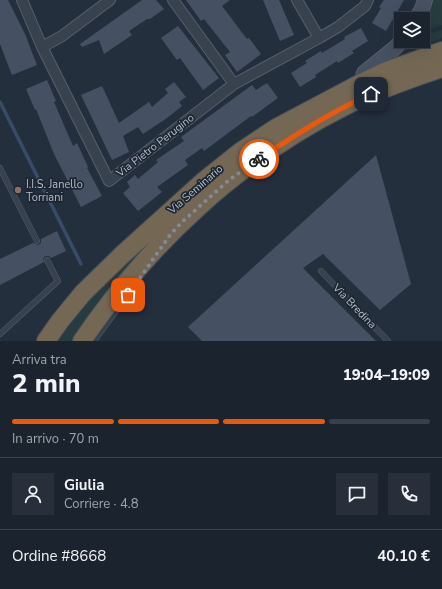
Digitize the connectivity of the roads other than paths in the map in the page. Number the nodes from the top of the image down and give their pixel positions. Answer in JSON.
{"nodes":[{"id":1,"x":22,"y":0,"type":"edge"},
{"id":2,"x":110,"y":0,"type":"edge"},
{"id":3,"x":173,"y":0,"type":"edge"},
{"id":4,"x":296,"y":0,"type":"edge"},
{"id":5,"x":368,"y":0,"type":"edge"},
{"id":6,"x":425,"y":0,"type":"edge"},
{"id":7,"x":420,"y":12,"type":"edge"},
{"id":8,"x":319,"y":38,"type":"junction"},
{"id":9,"x":42,"y":47,"type":"junction"},
{"id":10,"x":395,"y":48,"type":"edge"},
{"id":11,"x":442,"y":51,"type":"edge"},
{"id":12,"x":442,"y":68,"type":"edge"},
{"id":13,"x":360,"y":83,"type":"junction"},
{"id":14,"x":234,"y":84,"type":"junction"},
{"id":15,"x":0,"y":168,"type":"edge"},
{"id":16,"x":170,"y":235,"type":"junction"},
{"id":17,"x":38,"y":241,"type":"dead end"},
{"id":18,"x":47,"y":260,"type":"dead end"},
{"id":19,"x":144,"y":271,"type":"dead end"},
{"id":20,"x":321,"y":271,"type":"dead end"},
{"id":21,"x":132,"y":289,"type":"dead end"},
{"id":22,"x":0,"y":334,"type":"edge"},
{"id":23,"x":46,"y":341,"type":"edge"},
{"id":24,"x":82,"y":341,"type":"edge"},
{"id":25,"x":94,"y":341,"type":"edge"},
{"id":26,"x":388,"y":341,"type":"edge"}],
"edges":[{"from":1,"to":9,"type":"street","name":"Via Pietro Perugino"},
{"from":2,"to":9,"type":"street"},
{"from":3,"to":14,"type":"street"},
{"from":4,"to":8,"type":"street"},
{"from":5,"to":8,"type":"street","name":"Via Pietro Perugino"},
{"from":6,"to":7,"type":"street"},
{"from":8,"to":14,"type":"street","name":"Via Pietro Perugino"},
{"from":9,"to":14,"type":"street","name":"Via Pietro Perugino"},
{"from":10,"to":13,"type":"street"},
{"from":11,"to":13,"type":"highway","name":"Via Seminario"},
{"from":12,"to":16,"type":"highway","name":"Via Seminario"},
{"from":13,"to":23,"type":"highway","name":"Via Seminario"},
{"from":15,"to":17,"type":"lane"},
{"from":16,"to":19,"type":"lane"},
{"from":16,"to":24,"type":"highway","name":"Via Seminario"},
{"from":18,"to":22,"type":"lane"},
{"from":20,"to":26,"type":"lane","name":"Via Bredina"},
{"from":21,"to":25,"type":"lane"}]}
